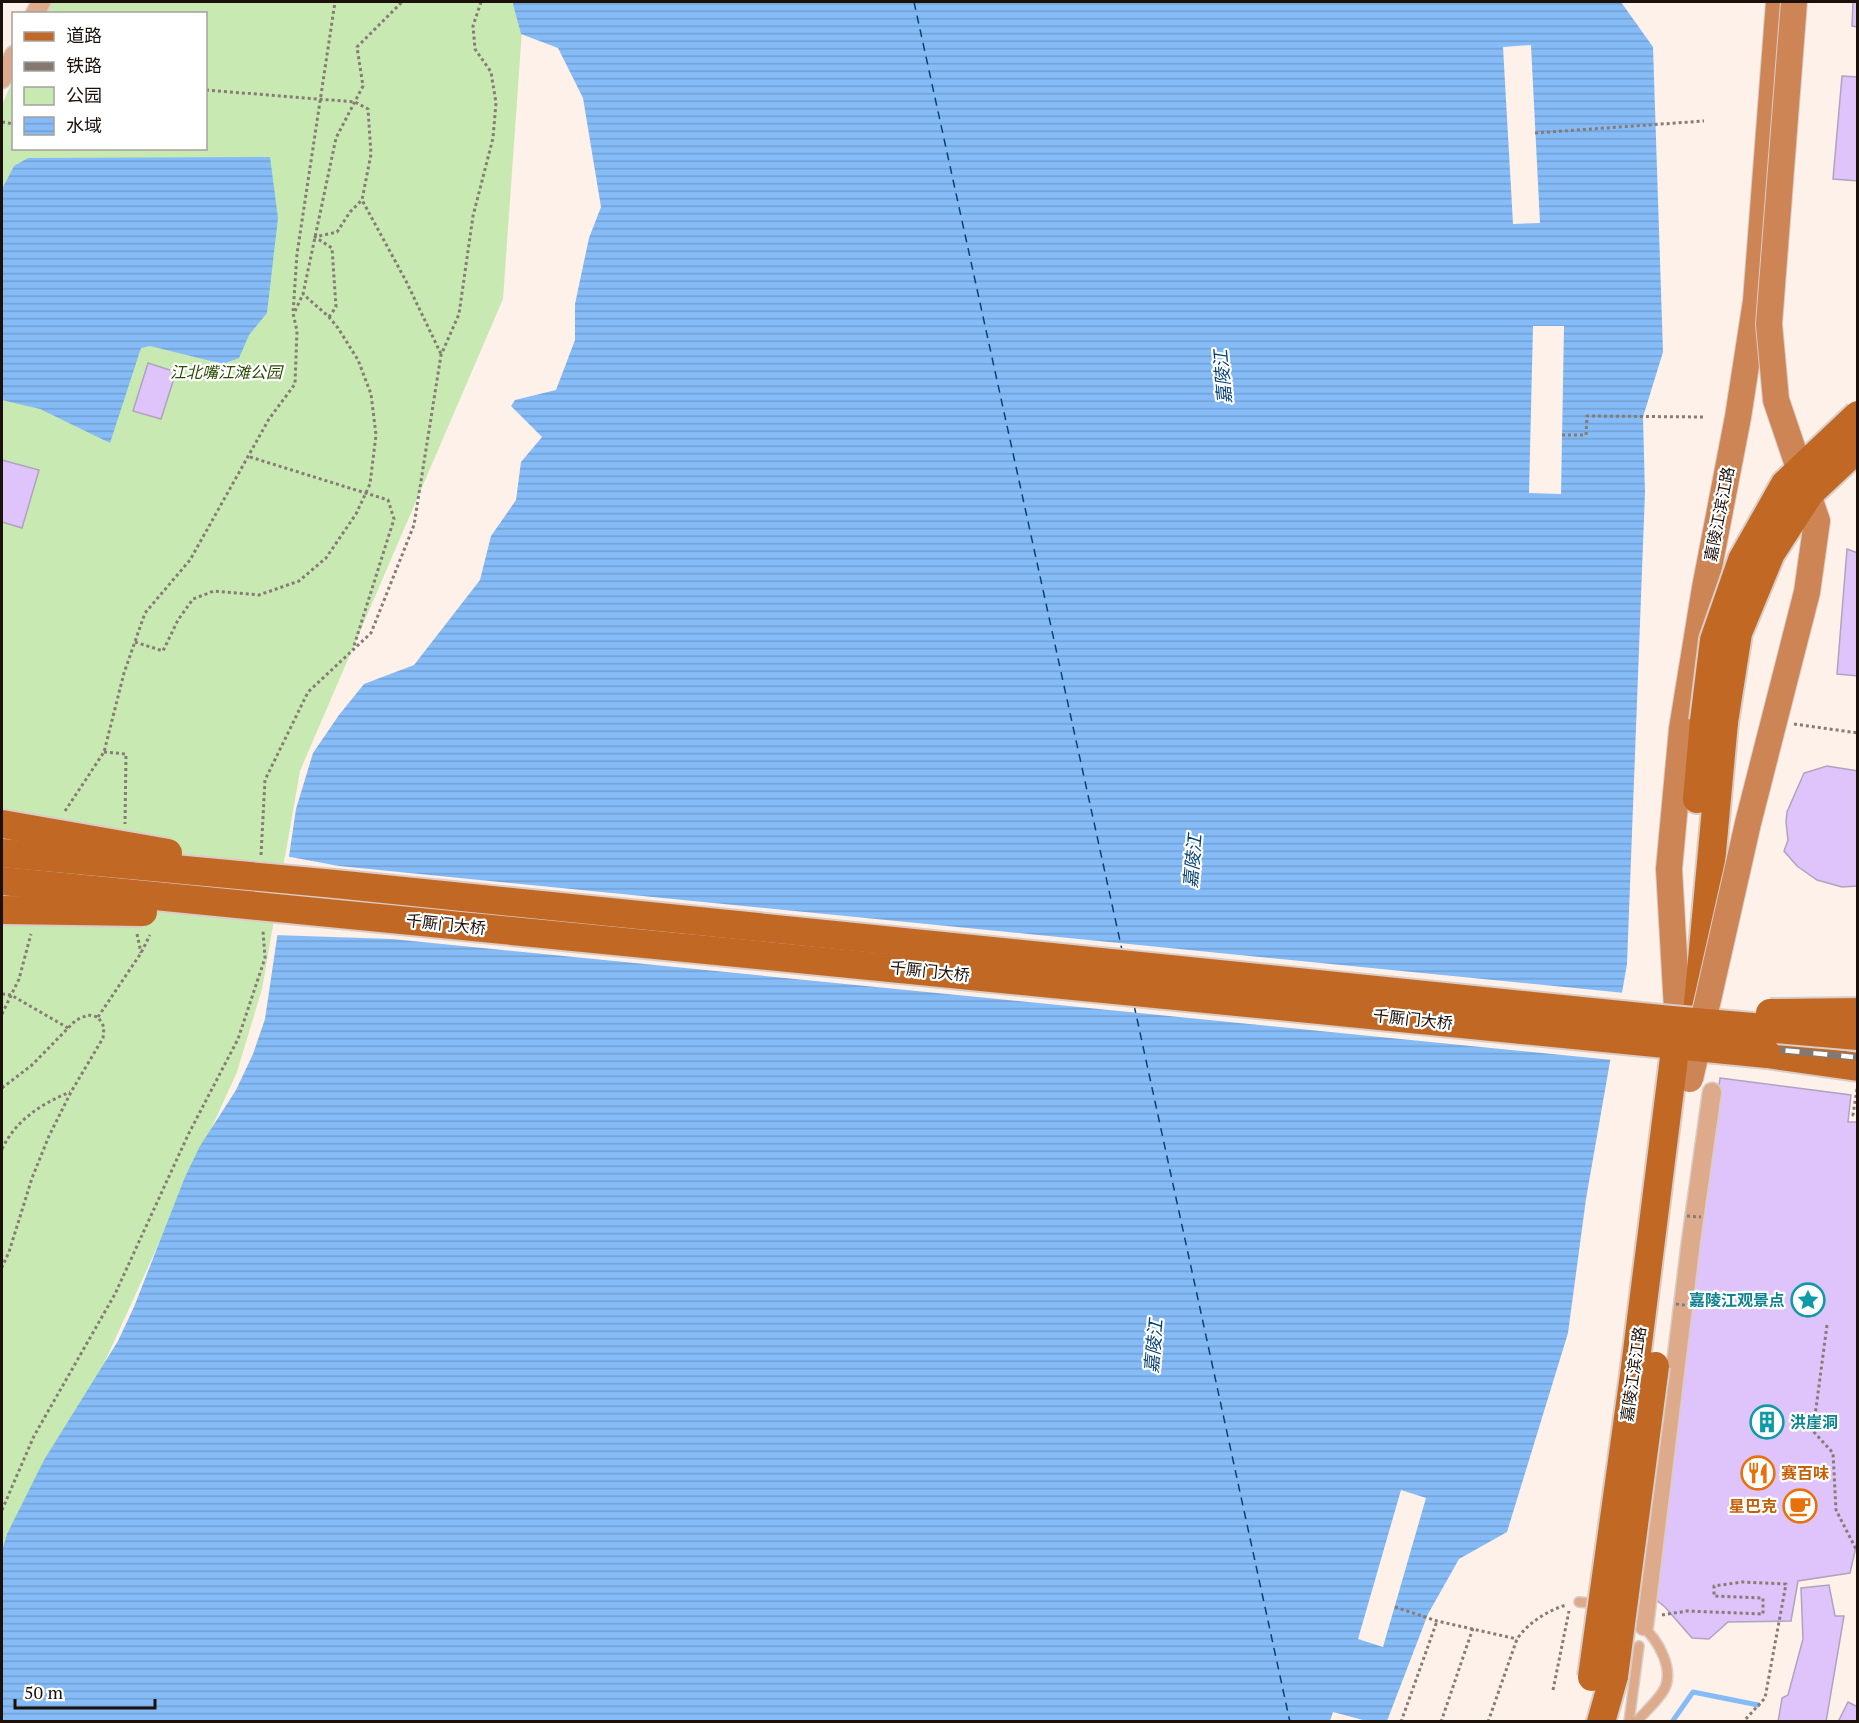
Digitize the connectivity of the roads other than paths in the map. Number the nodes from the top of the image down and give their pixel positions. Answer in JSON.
{"nodes":[{"id":1,"x":1779,"y":2,"type":"edge"},
{"id":2,"x":1794,"y":2,"type":"edge"},
{"id":3,"x":12,"y":59,"type":"edge"},
{"id":4,"x":2,"y":79,"type":"edge"},
{"id":5,"x":1776,"y":400,"type":"junction"},
{"id":6,"x":1857,"y":415,"type":"edge"},
{"id":7,"x":1738,"y":417,"type":"junction"},
{"id":8,"x":1857,"y":448,"type":"edge"},
{"id":9,"x":2,"y":824,"type":"edge"},
{"id":10,"x":2,"y":854,"type":"edge"},
{"id":11,"x":2,"y":881,"type":"edge"},
{"id":12,"x":335,"y":884,"type":"junction"},
{"id":13,"x":2,"y":910,"type":"edge"},
{"id":14,"x":333,"y":913,"type":"junction"},
{"id":15,"x":1857,"y":1012,"type":"edge"},
{"id":16,"x":1674,"y":1023,"type":"junction"},
{"id":17,"x":1857,"y":1036,"type":"edge"},
{"id":18,"x":1857,"y":1066,"type":"edge"},
{"id":19,"x":1701,"y":1085,"type":"junction"},
{"id":20,"x":1579,"y":1602,"type":"dead end"},
{"id":21,"x":1644,"y":1622,"type":"junction"},
{"id":22,"x":1639,"y":1646,"type":"dead end"},
{"id":23,"x":1603,"y":1677,"type":"junction"},
{"id":24,"x":1581,"y":1722,"type":"edge"},
{"id":25,"x":1602,"y":1722,"type":"edge"},
{"id":26,"x":1629,"y":1722,"type":"edge"},
{"id":27,"x":1636,"y":1722,"type":"edge"}],
"edges":[{"from":1,"to":7,"type":"main road","name":"嘉陵江滨江路"},
{"from":2,"to":5,"type":"main road","name":"嘉陵江滨江路","bridge":true},
{"from":3,"to":4,"type":"street"},
{"from":5,"to":7,"type":"main road"},
{"from":5,"to":19,"type":"main road","name":"嘉陵江滨江路","bridge":true},
{"from":6,"to":16,"type":"main road","name":"嘉陵江滨江路","bridge":true},
{"from":7,"to":16,"type":"main road","name":"嘉陵江滨江路"},
{"from":8,"to":19,"type":"main road","name":"嘉陵江滨江路","bridge":true},
{"from":9,"to":12,"type":"main road","bridge":true},
{"from":10,"to":12,"type":"main road","name":"千厮门大桥","bridge":true},
{"from":11,"to":14,"type":"main road","name":"千厮门大桥","bridge":true},
{"from":12,"to":16,"type":"main road","name":"千厮门大桥","bridge":true},
{"from":13,"to":14,"type":"main road","bridge":true},
{"from":14,"to":18,"type":"main road","name":"千厮门大桥","bridge":true},
{"from":15,"to":16,"type":"main road","bridge":true},
{"from":16,"to":17,"type":"main road","name":"千厮门大桥","bridge":true},
{"from":16,"to":23,"type":"main road","name":"嘉陵江滨江路","bridge":true},
{"from":19,"to":21,"type":"street"},
{"from":19,"to":23,"type":"main road","name":"嘉陵江滨江路","bridge":true},
{"from":20,"to":21,"type":"lane"},
{"from":21,"to":27,"type":"lane"},
{"from":22,"to":26,"type":"lane"},
{"from":23,"to":24,"type":"main road","name":"嘉陵江滨江路"},
{"from":23,"to":25,"type":"main road","name":"嘉陵江滨江路"}]}
